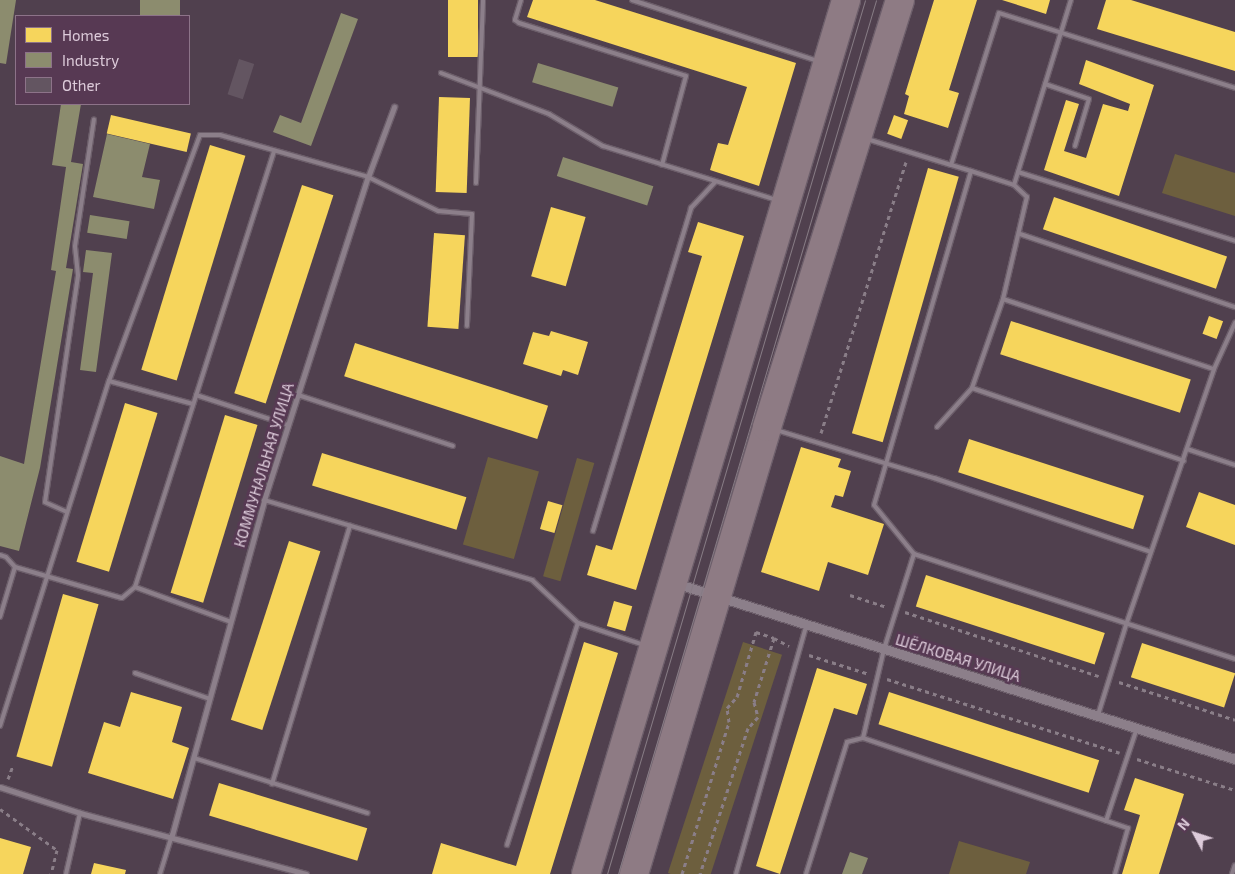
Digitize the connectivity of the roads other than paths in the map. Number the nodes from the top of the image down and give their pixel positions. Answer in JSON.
{"nodes":[{"id":1,"x":483,"y":0,"type":"edge"},
{"id":2,"x":521,"y":0,"type":"edge"},
{"id":3,"x":632,"y":0,"type":"edge"},
{"id":4,"x":846,"y":0,"type":"edge"},
{"id":5,"x":900,"y":0,"type":"edge"},
{"id":6,"x":1071,"y":0,"type":"edge"},
{"id":7,"x":1061,"y":33,"type":"junction"},
{"id":8,"x":826,"y":63,"type":"junction"},
{"id":9,"x":441,"y":73,"type":"dead end"},
{"id":10,"x":1045,"y":84,"type":"junction"},
{"id":11,"x":479,"y":85,"type":"junction"},
{"id":12,"x":1235,"y":88,"type":"edge"},
{"id":13,"x":394,"y":107,"type":"dead end"},
{"id":14,"x":94,"y":118,"type":"dead end"},
{"id":15,"x":859,"y":136,"type":"junction"},
{"id":16,"x":1075,"y":146,"type":"dead end"},
{"id":17,"x":274,"y":151,"type":"junction"},
{"id":18,"x":662,"y":165,"type":"junction"},
{"id":19,"x":950,"y":165,"type":"junction"},
{"id":20,"x":971,"y":170,"type":"junction"},
{"id":21,"x":1018,"y":172,"type":"junction"},
{"id":22,"x":368,"y":177,"type":"junction"},
{"id":23,"x":715,"y":182,"type":"junction"},
{"id":24,"x":476,"y":183,"type":"dead end"},
{"id":25,"x":1014,"y":185,"type":"junction"},
{"id":26,"x":787,"y":204,"type":"junction"},
{"id":27,"x":1020,"y":234,"type":"junction"},
{"id":28,"x":1235,"y":240,"type":"edge"},
{"id":29,"x":1002,"y":299,"type":"junction"},
{"id":30,"x":1235,"y":307,"type":"edge"},
{"id":31,"x":1235,"y":324,"type":"edge"},
{"id":32,"x":467,"y":326,"type":"dead end"},
{"id":33,"x":1214,"y":369,"type":"junction"},
{"id":34,"x":109,"y":382,"type":"junction"},
{"id":35,"x":972,"y":388,"type":"junction"},
{"id":36,"x":196,"y":395,"type":"junction"},
{"id":37,"x":298,"y":395,"type":"junction"},
{"id":38,"x":193,"y":404,"type":"junction"},
{"id":39,"x":288,"y":425,"type":"junction"},
{"id":40,"x":937,"y":427,"type":"dead end"},
{"id":41,"x":767,"y":428,"type":"junction"},
{"id":42,"x":453,"y":446,"type":"dead end"},
{"id":43,"x":1187,"y":449,"type":"junction"},
{"id":44,"x":1184,"y":461,"type":"junction"},
{"id":45,"x":885,"y":464,"type":"junction"},
{"id":46,"x":1235,"y":465,"type":"edge"},
{"id":47,"x":264,"y":500,"type":"junction"},
{"id":48,"x":66,"y":512,"type":"junction"},
{"id":49,"x":350,"y":525,"type":"junction"},
{"id":50,"x":593,"y":531,"type":"dead end"},
{"id":51,"x":1151,"y":552,"type":"junction"},
{"id":52,"x":914,"y":554,"type":"junction"},
{"id":53,"x":0,"y":555,"type":"edge"},
{"id":54,"x":14,"y":567,"type":"junction"},
{"id":55,"x":47,"y":578,"type":"junction"},
{"id":56,"x":673,"y":583,"type":"junction"},
{"id":57,"x":135,"y":587,"type":"junction"},
{"id":58,"x":716,"y":596,"type":"junction"},
{"id":59,"x":0,"y":617,"type":"edge"},
{"id":60,"x":231,"y":622,"type":"junction"},
{"id":61,"x":1127,"y":622,"type":"junction"},
{"id":62,"x":578,"y":623,"type":"junction"},
{"id":63,"x":806,"y":626,"type":"junction"},
{"id":64,"x":653,"y":648,"type":"junction"},
{"id":65,"x":884,"y":649,"type":"junction"},
{"id":66,"x":1235,"y":659,"type":"edge"},
{"id":67,"x":135,"y":673,"type":"dead end"},
{"id":68,"x":210,"y":699,"type":"junction"},
{"id":69,"x":1098,"y":715,"type":"junction"},
{"id":70,"x":0,"y":726,"type":"edge"},
{"id":71,"x":1138,"y":728,"type":"junction"},
{"id":72,"x":863,"y":738,"type":"junction"},
{"id":73,"x":194,"y":758,"type":"junction"},
{"id":74,"x":1235,"y":759,"type":"edge"},
{"id":75,"x":272,"y":784,"type":"junction"},
{"id":76,"x":0,"y":786,"type":"edge"},
{"id":77,"x":80,"y":813,"type":"junction"},
{"id":78,"x":367,"y":813,"type":"dead end"},
{"id":79,"x":1106,"y":821,"type":"junction"},
{"id":80,"x":172,"y":835,"type":"junction"},
{"id":81,"x":507,"y":845,"type":"dead end"},
{"id":82,"x":1235,"y":866,"type":"edge"},
{"id":83,"x":736,"y":873,"type":"edge"},
{"id":84,"x":66,"y":874,"type":"edge"},
{"id":85,"x":160,"y":874,"type":"edge"},
{"id":86,"x":306,"y":874,"type":"edge"},
{"id":87,"x":586,"y":874,"type":"edge"},
{"id":88,"x":634,"y":874,"type":"edge"},
{"id":89,"x":743,"y":874,"type":"edge"},
{"id":90,"x":806,"y":874,"type":"edge"},
{"id":91,"x":1114,"y":874,"type":"edge"},
{"id":92,"x":1232,"y":874,"type":"edge"}],
"edges":[{"from":1,"to":11,"type":"lane"},
{"from":2,"to":18,"type":"lane"},
{"from":3,"to":8,"type":"lane"},
{"from":4,"to":8,"type":"highway"},
{"from":5,"to":15,"type":"highway"},
{"from":6,"to":7,"type":"lane"},
{"from":7,"to":10,"type":"lane"},
{"from":7,"to":12,"type":"lane"},
{"from":7,"to":19,"type":"lane"},
{"from":8,"to":26,"type":"highway"},
{"from":9,"to":11,"type":"lane"},
{"from":10,"to":16,"type":"lane"},
{"from":10,"to":21,"type":"lane"},
{"from":11,"to":18,"type":"lane"},
{"from":11,"to":24,"type":"lane"},
{"from":13,"to":22,"type":"street","name":"КОММУНАЛЬНАЯ УЛИЦА"},
{"from":14,"to":48,"type":"lane"},
{"from":15,"to":19,"type":"lane"},
{"from":15,"to":41,"type":"highway"},
{"from":17,"to":22,"type":"lane"},
{"from":17,"to":34,"type":"lane"},
{"from":17,"to":36,"type":"lane"},
{"from":18,"to":23,"type":"lane"},
{"from":19,"to":20,"type":"lane"},
{"from":20,"to":25,"type":"lane"},
{"from":20,"to":45,"type":"lane"},
{"from":21,"to":25,"type":"lane"},
{"from":21,"to":28,"type":"lane"},
{"from":22,"to":32,"type":"lane"},
{"from":22,"to":37,"type":"street","name":"КОММУНАЛЬНАЯ УЛИЦА"},
{"from":23,"to":26,"type":"lane"},
{"from":23,"to":50,"type":"lane"},
{"from":25,"to":27,"type":"lane"},
{"from":26,"to":56,"type":"highway"},
{"from":27,"to":29,"type":"lane"},
{"from":27,"to":30,"type":"lane"},
{"from":29,"to":33,"type":"lane"},
{"from":29,"to":35,"type":"lane"},
{"from":31,"to":33,"type":"lane"},
{"from":33,"to":43,"type":"lane"},
{"from":34,"to":38,"type":"lane"},
{"from":34,"to":48,"type":"lane"},
{"from":35,"to":40,"type":"lane"},
{"from":35,"to":44,"type":"lane"},
{"from":36,"to":38,"type":"lane"},
{"from":36,"to":39,"type":"lane"},
{"from":37,"to":39,"type":"street","name":"КОММУНАЛЬНАЯ УЛИЦА"},
{"from":37,"to":42,"type":"lane"},
{"from":38,"to":57,"type":"lane"},
{"from":39,"to":47,"type":"street","name":"КОММУНАЛЬНАЯ УЛИЦА"},
{"from":41,"to":45,"type":"lane"},
{"from":41,"to":58,"type":"highway"},
{"from":43,"to":44,"type":"lane"},
{"from":43,"to":46,"type":"lane"},
{"from":44,"to":51,"type":"lane"},
{"from":45,"to":51,"type":"lane"},
{"from":45,"to":52,"type":"lane"},
{"from":47,"to":49,"type":"lane"},
{"from":47,"to":60,"type":"street","name":"КОММУНАЛЬНАЯ УЛИЦА"},
{"from":48,"to":55,"type":"lane"},
{"from":49,"to":62,"type":"lane"},
{"from":49,"to":75,"type":"lane"},
{"from":51,"to":61,"type":"lane"},
{"from":52,"to":61,"type":"lane"},
{"from":52,"to":65,"type":"lane"},
{"from":53,"to":54,"type":"lane"},
{"from":54,"to":55,"type":"lane"},
{"from":54,"to":59,"type":"lane"},
{"from":55,"to":57,"type":"lane"},
{"from":55,"to":70,"type":"lane"},
{"from":56,"to":58,"type":"street","name":"ШЁЛКОВАЯ УЛИЦА"},
{"from":56,"to":64,"type":"highway"},
{"from":57,"to":60,"type":"lane"},
{"from":58,"to":63,"type":"street","name":"ШЁЛКОВАЯ УЛИЦА"},
{"from":58,"to":88,"type":"highway"},
{"from":60,"to":68,"type":"street","name":"КОММУНАЛЬНАЯ УЛИЦА"},
{"from":61,"to":66,"type":"lane"},
{"from":61,"to":69,"type":"lane"},
{"from":62,"to":64,"type":"lane"},
{"from":62,"to":81,"type":"lane"},
{"from":63,"to":65,"type":"street","name":"ШЁЛКОВАЯ УЛИЦА"},
{"from":63,"to":83,"type":"lane"},
{"from":64,"to":87,"type":"highway"},
{"from":65,"to":69,"type":"street","name":"ШЁЛКОВАЯ УЛИЦА"},
{"from":65,"to":72,"type":"lane"},
{"from":67,"to":68,"type":"lane"},
{"from":68,"to":73,"type":"street","name":"КОММУНАЛЬНАЯ УЛИЦА"},
{"from":69,"to":71,"type":"street","name":"ШЁЛКОВАЯ УЛИЦА"},
{"from":71,"to":74,"type":"street","name":"ШЁЛКОВАЯ УЛИЦА"},
{"from":71,"to":79,"type":"lane"},
{"from":72,"to":79,"type":"lane"},
{"from":72,"to":90,"type":"lane"},
{"from":73,"to":75,"type":"lane"},
{"from":73,"to":80,"type":"street","name":"КОММУНАЛЬНАЯ УЛИЦА"},
{"from":75,"to":78,"type":"lane"},
{"from":76,"to":77,"type":"street"},
{"from":77,"to":80,"type":"street"},
{"from":77,"to":84,"type":"lane"},
{"from":79,"to":91,"type":"lane"},
{"from":80,"to":85,"type":"lane"},
{"from":80,"to":86,"type":"street"},
{"from":82,"to":92,"type":"lane"},
{"from":83,"to":89,"type":"lane"}]}
